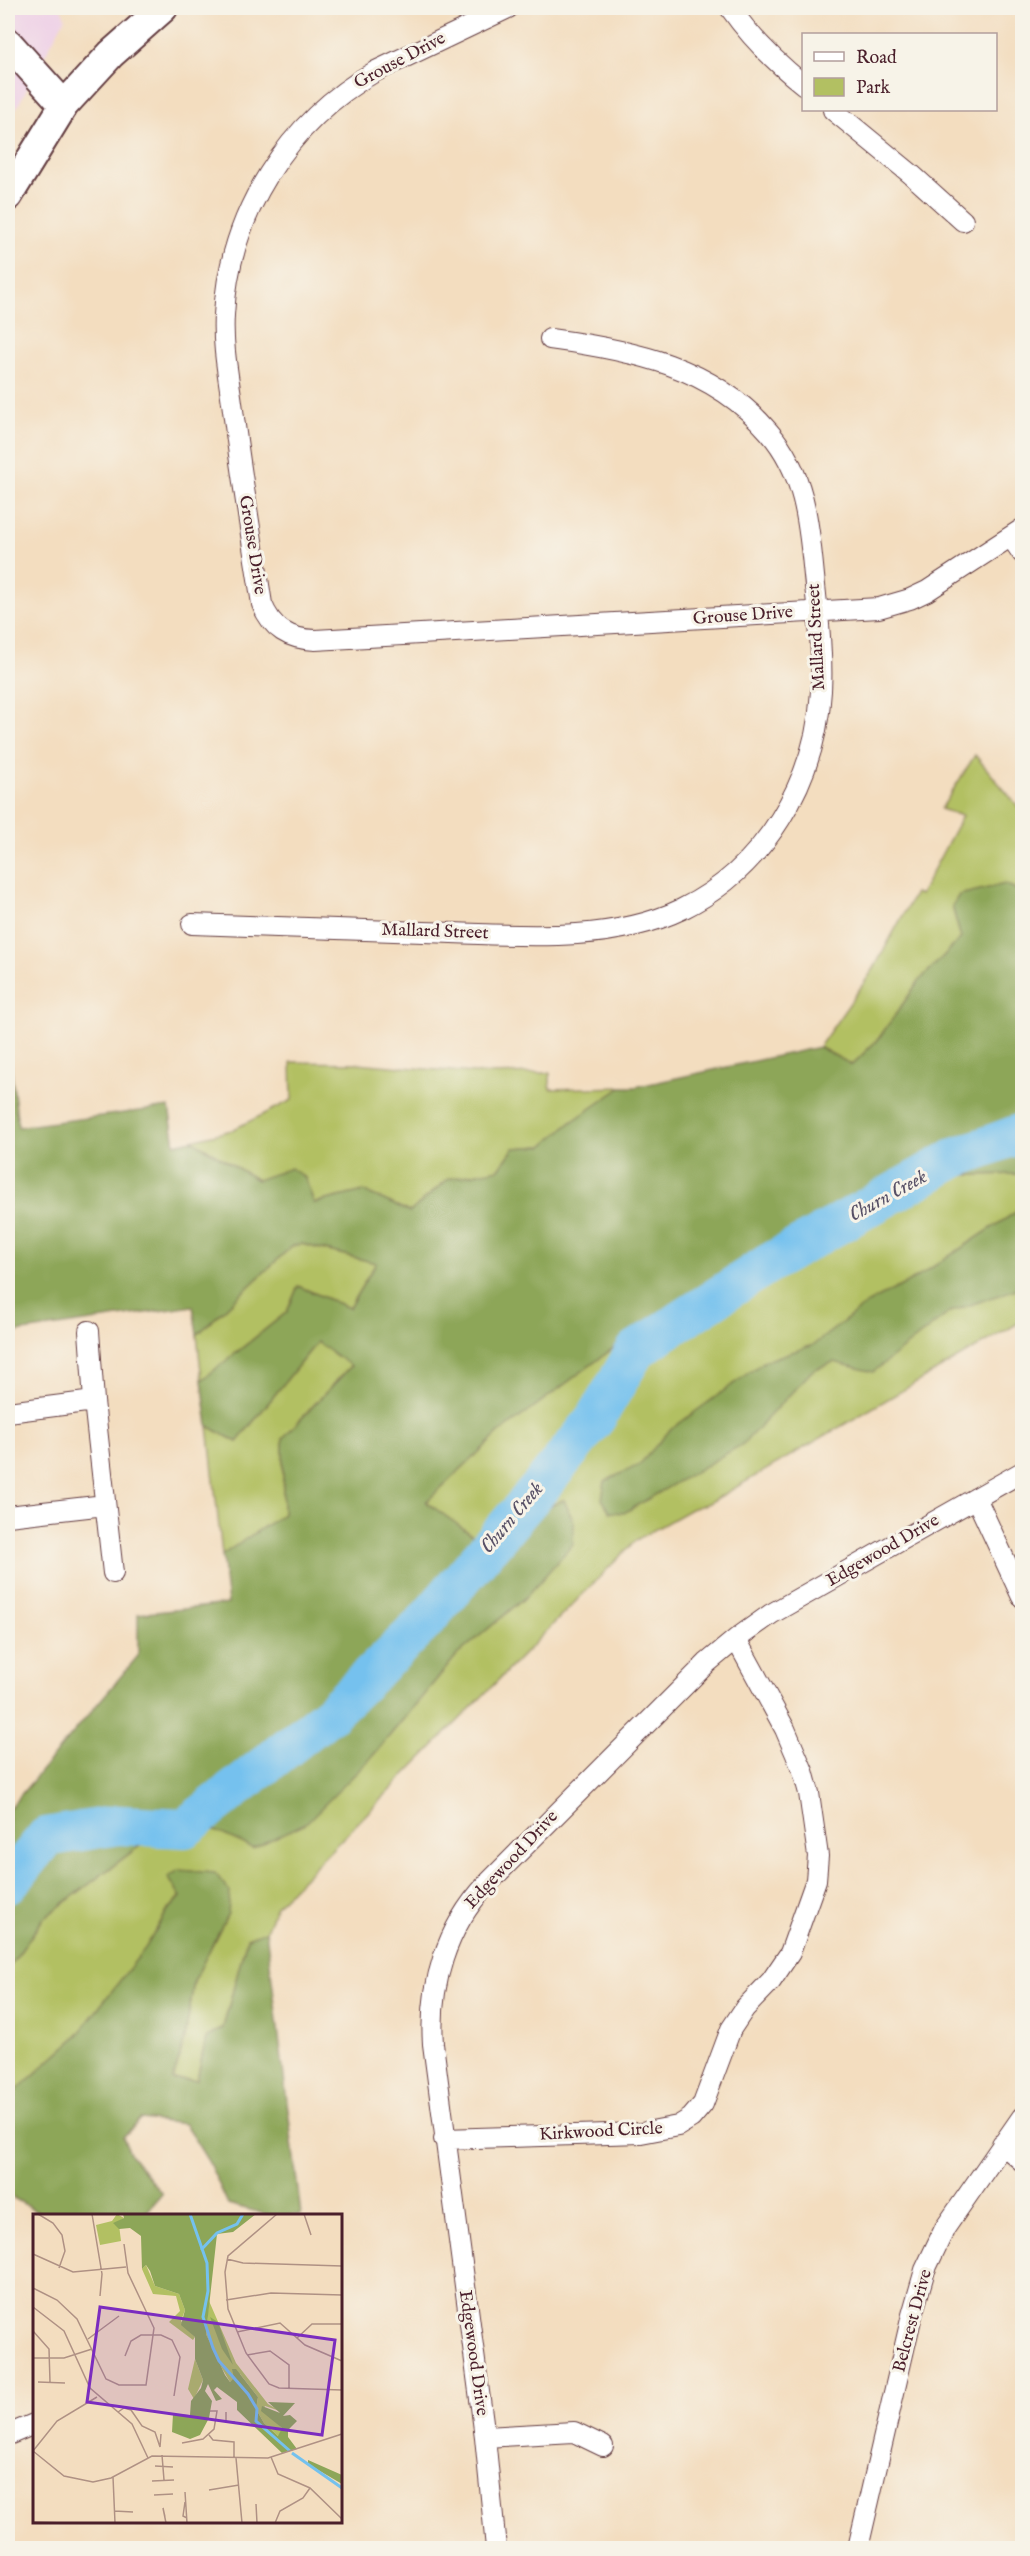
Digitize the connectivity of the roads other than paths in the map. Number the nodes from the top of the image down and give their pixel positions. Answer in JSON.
{"nodes":[{"id":1,"x":163,"y":8,"type":"edge"},
{"id":2,"x":508,"y":8,"type":"edge"},
{"id":3,"x":730,"y":8,"type":"edge"},
{"id":4,"x":8,"y":43,"type":"edge"},
{"id":5,"x":802,"y":83,"type":"edge"},
{"id":6,"x":64,"y":105,"type":"junction"},
{"id":7,"x":834,"y":111,"type":"edge"},
{"id":8,"x":8,"y":196,"type":"edge"},
{"id":9,"x":963,"y":221,"type":"dead end"},
{"id":10,"x":550,"y":339,"type":"dead end"},
{"id":11,"x":1019,"y":540,"type":"edge"},
{"id":12,"x":818,"y":612,"type":"junction"},
{"id":13,"x":192,"y":924,"type":"dead end"},
{"id":14,"x":89,"y":1331,"type":"dead end"},
{"id":15,"x":94,"y":1401,"type":"junction"},
{"id":16,"x":8,"y":1412,"type":"edge"},
{"id":17,"x":1023,"y":1472,"type":"edge"},
{"id":18,"x":976,"y":1498,"type":"junction"},
{"id":19,"x":105,"y":1505,"type":"junction"},
{"id":20,"x":8,"y":1516,"type":"edge"},
{"id":21,"x":113,"y":1573,"type":"dead end"},
{"id":22,"x":1023,"y":1597,"type":"edge"},
{"id":23,"x":736,"y":1639,"type":"junction"},
{"id":24,"x":1023,"y":2117,"type":"edge"},
{"id":25,"x":444,"y":2139,"type":"junction"},
{"id":26,"x":1002,"y":2144,"type":"junction"},
{"id":27,"x":1023,"y":2161,"type":"edge"},
{"id":28,"x":33,"y":2424,"type":"edge"},
{"id":29,"x":8,"y":2435,"type":"edge"},
{"id":30,"x":485,"y":2437,"type":"junction"},
{"id":31,"x":603,"y":2445,"type":"dead end"},
{"id":32,"x":496,"y":2548,"type":"edge"},
{"id":33,"x":858,"y":2548,"type":"edge"}],
"edges":[{"from":1,"to":6,"type":"street"},
{"from":2,"to":12,"type":"street","name":"Grouse Drive"},
{"from":3,"to":5,"type":"street"},
{"from":4,"to":6,"type":"street"},
{"from":6,"to":8,"type":"street"},
{"from":7,"to":9,"type":"street"},
{"from":10,"to":12,"type":"street","name":"Mallard Street"},
{"from":11,"to":12,"type":"street","name":"Grouse Drive"},
{"from":12,"to":13,"type":"street","name":"Mallard Street"},
{"from":14,"to":15,"type":"street"},
{"from":15,"to":16,"type":"street"},
{"from":15,"to":19,"type":"street"},
{"from":17,"to":18,"type":"street","name":"Edgewood Drive"},
{"from":18,"to":22,"type":"street"},
{"from":18,"to":23,"type":"street","name":"Edgewood Drive"},
{"from":19,"to":20,"type":"street"},
{"from":19,"to":21,"type":"street"},
{"from":23,"to":25,"type":"street","name":"Edgewood Drive"},
{"from":23,"to":25,"type":"street","name":"Kirkwood Circle"},
{"from":24,"to":26,"type":"street","name":"Belcrest Drive"},
{"from":25,"to":30,"type":"street","name":"Edgewood Drive"},
{"from":26,"to":27,"type":"street"},
{"from":26,"to":33,"type":"street","name":"Belcrest Drive"},
{"from":28,"to":29,"type":"street"},
{"from":30,"to":31,"type":"street"},
{"from":30,"to":32,"type":"street","name":"Edgewood Drive"}]}
